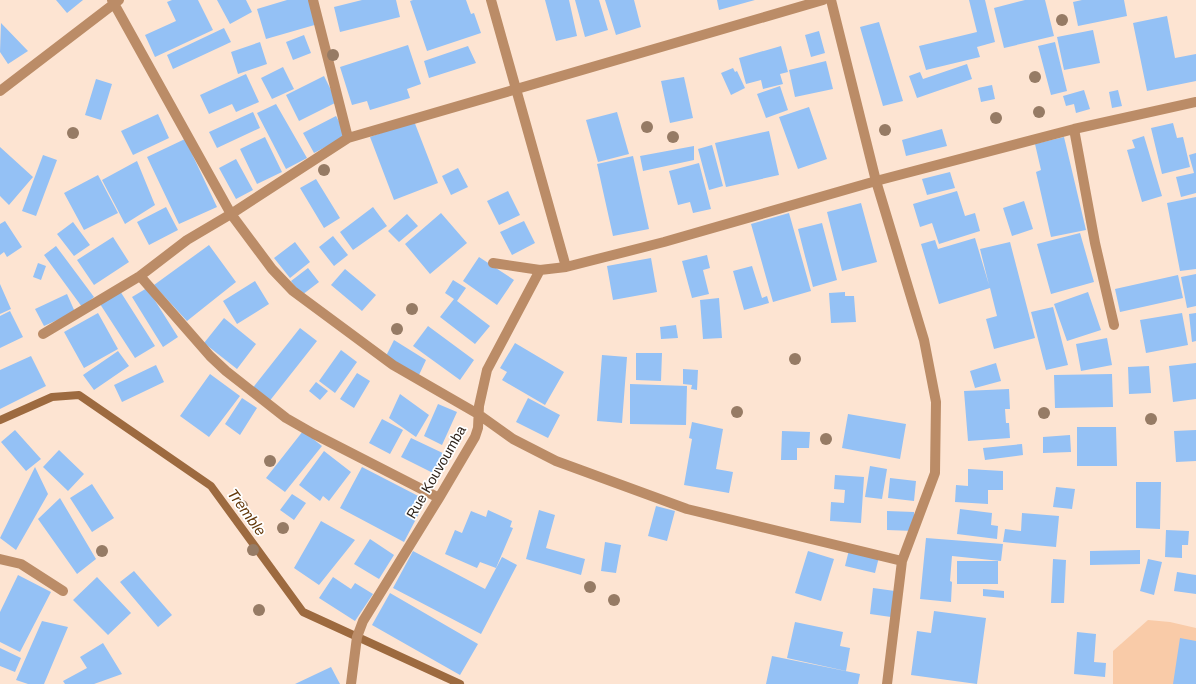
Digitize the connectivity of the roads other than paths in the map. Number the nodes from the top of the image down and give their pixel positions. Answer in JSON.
{"nodes":[{"id":1,"x":313,"y":0,"type":"edge"},
{"id":2,"x":491,"y":0,"type":"edge"},
{"id":3,"x":822,"y":0,"type":"edge"},
{"id":4,"x":831,"y":0,"type":"edge"},
{"id":5,"x":115,"y":1,"type":"edge"},
{"id":6,"x":516,"y":89,"type":"junction"},
{"id":7,"x":0,"y":91,"type":"edge"},
{"id":8,"x":1196,"y":102,"type":"edge"},
{"id":9,"x":1074,"y":129,"type":"junction"},
{"id":10,"x":348,"y":138,"type":"junction"},
{"id":11,"x":876,"y":180,"type":"junction"},
{"id":12,"x":231,"y":214,"type":"junction"},
{"id":13,"x":493,"y":263,"type":"dead end"},
{"id":14,"x":566,"y":267,"type":"junction"},
{"id":15,"x":540,"y":270,"type":"junction"},
{"id":16,"x":140,"y":276,"type":"junction"},
{"id":17,"x":1114,"y":324,"type":"dead end"},
{"id":18,"x":43,"y":334,"type":"dead end"},
{"id":19,"x":478,"y":414,"type":"junction"},
{"id":20,"x":439,"y":498,"type":"junction"},
{"id":21,"x":0,"y":559,"type":"edge"},
{"id":22,"x":902,"y":561,"type":"junction"},
{"id":23,"x":63,"y":591,"type":"dead end"},
{"id":24,"x":351,"y":684,"type":"edge"},
{"id":25,"x":887,"y":684,"type":"edge"}],
"edges":[{"from":1,"to":10,"type":"street"},
{"from":2,"to":6,"type":"street"},
{"from":3,"to":6,"type":"street"},
{"from":4,"to":11,"type":"street"},
{"from":5,"to":7,"type":"street"},
{"from":5,"to":12,"type":"street"},
{"from":6,"to":10,"type":"street"},
{"from":6,"to":14,"type":"street"},
{"from":8,"to":9,"type":"street"},
{"from":9,"to":11,"type":"street"},
{"from":9,"to":17,"type":"street"},
{"from":10,"to":12,"type":"street"},
{"from":11,"to":14,"type":"street"},
{"from":11,"to":22,"type":"street"},
{"from":12,"to":16,"type":"street"},
{"from":12,"to":19,"type":"street"},
{"from":13,"to":15,"type":"street"},
{"from":14,"to":15,"type":"street"},
{"from":15,"to":19,"type":"street","name":"Rue Kouvoumba"},
{"from":16,"to":18,"type":"street"},
{"from":16,"to":20,"type":"street"},
{"from":19,"to":20,"type":"street","name":"Rue Kouvoumba"},
{"from":19,"to":22,"type":"street"},
{"from":20,"to":24,"type":"street","name":"Rue Kouvoumba"},
{"from":21,"to":23,"type":"street"},
{"from":22,"to":25,"type":"street"}]}
